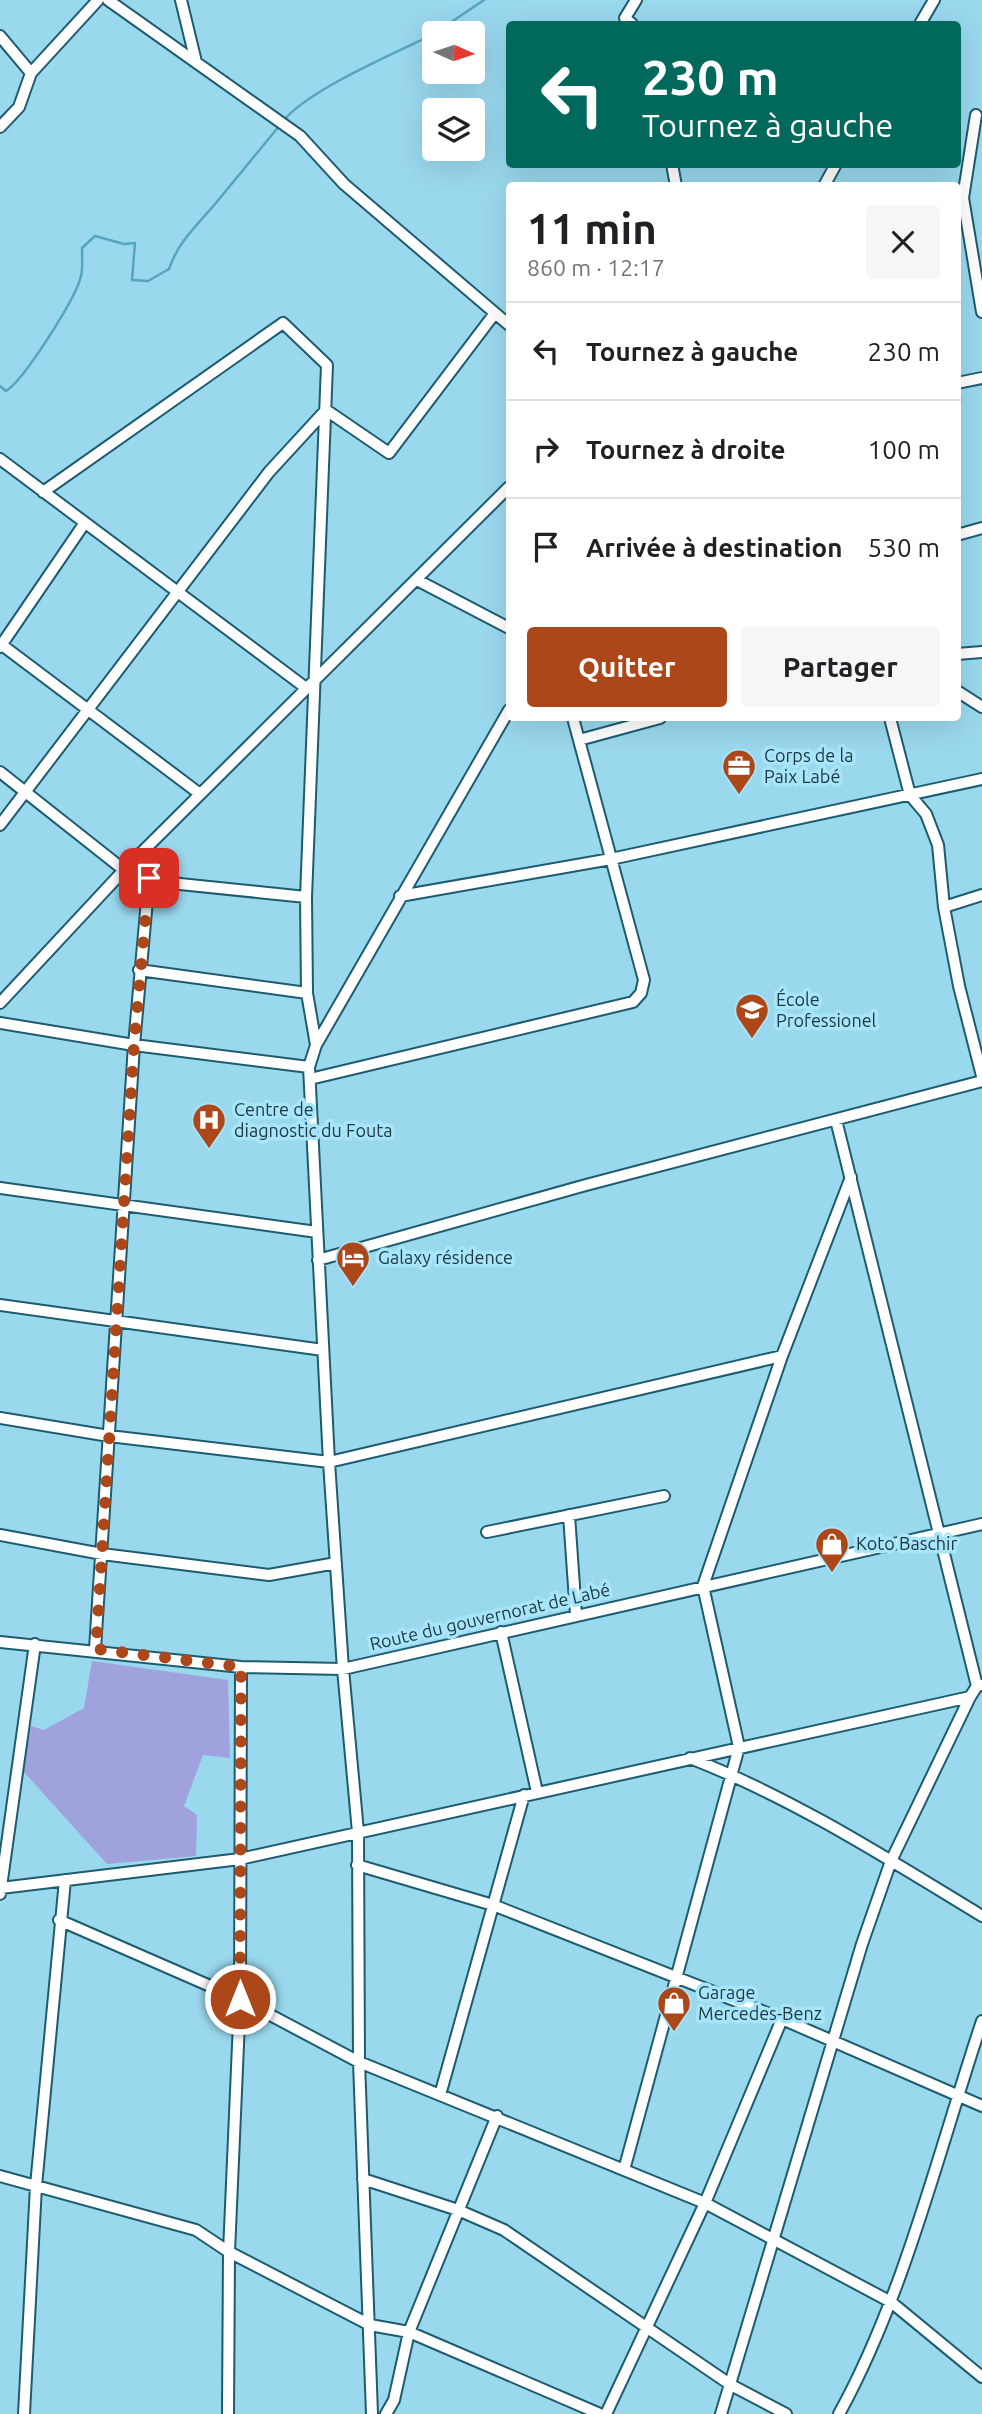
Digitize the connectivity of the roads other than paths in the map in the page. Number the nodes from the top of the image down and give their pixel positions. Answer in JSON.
{"nodes":[{"id":1,"x":98,"y":0,"type":"edge"},
{"id":2,"x":108,"y":0,"type":"edge"},
{"id":3,"x":181,"y":0,"type":"edge"},
{"id":4,"x":636,"y":0,"type":"edge"},
{"id":5,"x":934,"y":0,"type":"edge"},
{"id":6,"x":628,"y":21,"type":"edge"},
{"id":7,"x":922,"y":21,"type":"edge"},
{"id":8,"x":0,"y":36,"type":"edge"},
{"id":9,"x":196,"y":62,"type":"junction"},
{"id":10,"x":31,"y":73,"type":"junction"},
{"id":11,"x":976,"y":115,"type":"dead end"},
{"id":12,"x":0,"y":127,"type":"edge"},
{"id":13,"x":977,"y":258,"type":"edge"},
{"id":14,"x":982,"y":312,"type":"edge"},
{"id":15,"x":495,"y":313,"type":"junction"},
{"id":16,"x":506,"y":322,"type":"edge"},
{"id":17,"x":982,"y":378,"type":"edge"},
{"id":18,"x":961,"y":382,"type":"edge"},
{"id":19,"x":326,"y":410,"type":"junction"},
{"id":20,"x":0,"y":459,"type":"edge"},
{"id":21,"x":506,"y":490,"type":"edge"},
{"id":22,"x":43,"y":492,"type":"junction"},
{"id":23,"x":84,"y":524,"type":"junction"},
{"id":24,"x":982,"y":528,"type":"edge"},
{"id":25,"x":961,"y":534,"type":"edge"},
{"id":26,"x":417,"y":579,"type":"junction"},
{"id":27,"x":178,"y":589,"type":"junction"},
{"id":28,"x":506,"y":626,"type":"edge"},
{"id":29,"x":1,"y":646,"type":"edge"},
{"id":30,"x":982,"y":652,"type":"edge"},
{"id":31,"x":961,"y":654,"type":"edge"},
{"id":32,"x":310,"y":685,"type":"junction"},
{"id":33,"x":961,"y":694,"type":"edge"},
{"id":34,"x":982,"y":707,"type":"edge"},
{"id":35,"x":87,"y":709,"type":"junction"},
{"id":36,"x":506,"y":715,"type":"edge"},
{"id":37,"x":574,"y":721,"type":"edge"},
{"id":38,"x":649,"y":721,"type":"edge"},
{"id":39,"x":891,"y":721,"type":"edge"},
{"id":40,"x":579,"y":740,"type":"junction"},
{"id":41,"x":0,"y":772,"type":"edge"},
{"id":42,"x":982,"y":779,"type":"edge"},
{"id":43,"x":26,"y":791,"type":"junction"},
{"id":44,"x":200,"y":794,"type":"junction"},
{"id":45,"x":909,"y":795,"type":"junction"},
{"id":46,"x":0,"y":825,"type":"edge"},
{"id":47,"x":611,"y":859,"type":"junction"},
{"id":48,"x":124,"y":870,"type":"junction"},
{"id":49,"x":149,"y":878,"type":"junction"},
{"id":50,"x":982,"y":895,"type":"edge"},
{"id":51,"x":400,"y":896,"type":"junction"},
{"id":52,"x":306,"y":897,"type":"junction"},
{"id":53,"x":944,"y":907,"type":"junction"},
{"id":54,"x":139,"y":970,"type":"junction"},
{"id":55,"x":307,"y":993,"type":"junction"},
{"id":56,"x":0,"y":1003,"type":"edge"},
{"id":57,"x":0,"y":1023,"type":"edge"},
{"id":58,"x":134,"y":1045,"type":"junction"},
{"id":59,"x":316,"y":1045,"type":"junction"},
{"id":60,"x":309,"y":1067,"type":"junction"},
{"id":61,"x":982,"y":1076,"type":"edge"},
{"id":62,"x":310,"y":1079,"type":"junction"},
{"id":63,"x":982,"y":1082,"type":"edge"},
{"id":64,"x":836,"y":1120,"type":"junction"},
{"id":65,"x":851,"y":1177,"type":"junction"},
{"id":66,"x":0,"y":1188,"type":"edge"},
{"id":67,"x":124,"y":1207,"type":"junction"},
{"id":68,"x":317,"y":1231,"type":"junction"},
{"id":69,"x":318,"y":1260,"type":"junction"},
{"id":70,"x":0,"y":1305,"type":"edge"},
{"id":71,"x":117,"y":1321,"type":"junction"},
{"id":72,"x":323,"y":1350,"type":"junction"},
{"id":73,"x":782,"y":1356,"type":"junction"},
{"id":74,"x":0,"y":1418,"type":"edge"},
{"id":75,"x":109,"y":1437,"type":"junction"},
{"id":76,"x":329,"y":1462,"type":"junction"},
{"id":77,"x":664,"y":1496,"type":"dead end"},
{"id":78,"x":569,"y":1515,"type":"junction"},
{"id":79,"x":982,"y":1524,"type":"edge"},
{"id":80,"x":487,"y":1532,"type":"dead end"},
{"id":81,"x":939,"y":1532,"type":"junction"},
{"id":82,"x":0,"y":1535,"type":"edge"},
{"id":83,"x":102,"y":1554,"type":"junction"},
{"id":84,"x":336,"y":1563,"type":"junction"},
{"id":85,"x":703,"y":1586,"type":"junction"},
{"id":86,"x":576,"y":1615,"type":"junction"},
{"id":87,"x":501,"y":1632,"type":"junction"},
{"id":88,"x":0,"y":1642,"type":"edge"},
{"id":89,"x":35,"y":1644,"type":"junction"},
{"id":90,"x":96,"y":1649,"type":"junction"},
{"id":91,"x":241,"y":1667,"type":"junction"},
{"id":92,"x":342,"y":1669,"type":"junction"},
{"id":93,"x":979,"y":1685,"type":"edge"},
{"id":94,"x":970,"y":1697,"type":"junction"},
{"id":95,"x":740,"y":1747,"type":"junction"},
{"id":96,"x":690,"y":1758,"type":"junction"},
{"id":97,"x":733,"y":1774,"type":"junction"},
{"id":98,"x":537,"y":1792,"type":"junction"},
{"id":99,"x":524,"y":1795,"type":"junction"},
{"id":100,"x":358,"y":1832,"type":"junction"},
{"id":101,"x":4,"y":1840,"type":"edge"},
{"id":102,"x":240,"y":1859,"type":"junction"},
{"id":103,"x":891,"y":1861,"type":"junction"},
{"id":104,"x":357,"y":1865,"type":"junction"},
{"id":105,"x":65,"y":1880,"type":"junction"},
{"id":106,"x":1,"y":1888,"type":"edge"},
{"id":107,"x":0,"y":1894,"type":"edge"},
{"id":108,"x":493,"y":1905,"type":"junction"},
{"id":109,"x":982,"y":1916,"type":"edge"},
{"id":110,"x":59,"y":1920,"type":"junction"},
{"id":111,"x":678,"y":1979,"type":"junction"},
{"id":112,"x":240,"y":1999,"type":"junction"},
{"id":113,"x":782,"y":2019,"type":"junction"},
{"id":114,"x":982,"y":2021,"type":"edge"},
{"id":115,"x":834,"y":2041,"type":"junction"},
{"id":116,"x":359,"y":2062,"type":"junction"},
{"id":117,"x":440,"y":2095,"type":"junction"},
{"id":118,"x":958,"y":2095,"type":"junction"},
{"id":119,"x":982,"y":2106,"type":"edge"},
{"id":120,"x":497,"y":2116,"type":"junction"},
{"id":121,"x":624,"y":2170,"type":"junction"},
{"id":122,"x":0,"y":2176,"type":"edge"},
{"id":123,"x":363,"y":2179,"type":"junction"},
{"id":124,"x":36,"y":2186,"type":"junction"},
{"id":125,"x":705,"y":2203,"type":"junction"},
{"id":126,"x":458,"y":2210,"type":"junction"},
{"id":127,"x":774,"y":2237,"type":"junction"},
{"id":128,"x":229,"y":2252,"type":"junction"},
{"id":129,"x":891,"y":2302,"type":"junction"},
{"id":130,"x":370,"y":2325,"type":"junction"},
{"id":131,"x":647,"y":2328,"type":"junction"},
{"id":132,"x":409,"y":2332,"type":"junction"},
{"id":133,"x":982,"y":2377,"type":"edge"},
{"id":134,"x":731,"y":2385,"type":"junction"},
{"id":135,"x":24,"y":2414,"type":"edge"},
{"id":136,"x":228,"y":2414,"type":"edge"},
{"id":137,"x":372,"y":2414,"type":"edge"},
{"id":138,"x":386,"y":2414,"type":"edge"},
{"id":139,"x":600,"y":2414,"type":"edge"},
{"id":140,"x":606,"y":2414,"type":"edge"},
{"id":141,"x":721,"y":2414,"type":"edge"},
{"id":142,"x":786,"y":2414,"type":"edge"},
{"id":143,"x":839,"y":2414,"type":"edge"}],
"edges":[{"from":1,"to":10,"type":"street"},
{"from":2,"to":9,"type":"street"},
{"from":3,"to":9,"type":"street"},
{"from":4,"to":6,"type":"street"},
{"from":5,"to":7,"type":"street"},
{"from":8,"to":10,"type":"street"},
{"from":9,"to":15,"type":"street"},
{"from":10,"to":12,"type":"street"},
{"from":11,"to":13,"type":"street"},
{"from":13,"to":14,"type":"street"},
{"from":15,"to":16,"type":"street"},
{"from":15,"to":19,"type":"street"},
{"from":17,"to":18,"type":"street"},
{"from":19,"to":22,"type":"street"},
{"from":19,"to":27,"type":"street"},
{"from":19,"to":32,"type":"street"},
{"from":20,"to":22,"type":"street"},
{"from":21,"to":26,"type":"street"},
{"from":22,"to":23,"type":"street"},
{"from":23,"to":27,"type":"street"},
{"from":23,"to":29,"type":"street"},
{"from":24,"to":25,"type":"street"},
{"from":26,"to":28,"type":"street"},
{"from":26,"to":32,"type":"street"},
{"from":27,"to":32,"type":"street"},
{"from":27,"to":35,"type":"street"},
{"from":29,"to":35,"type":"street"},
{"from":30,"to":31,"type":"street"},
{"from":32,"to":44,"type":"street"},
{"from":32,"to":52,"type":"street"},
{"from":33,"to":34,"type":"street"},
{"from":35,"to":43,"type":"street"},
{"from":35,"to":44,"type":"street"},
{"from":36,"to":51,"type":"street"},
{"from":37,"to":40,"type":"street"},
{"from":38,"to":40,"type":"street"},
{"from":39,"to":45,"type":"street"},
{"from":40,"to":47,"type":"street"},
{"from":41,"to":43,"type":"street"},
{"from":42,"to":45,"type":"street"},
{"from":43,"to":46,"type":"street"},
{"from":43,"to":48,"type":"street"},
{"from":44,"to":48,"type":"street"},
{"from":45,"to":47,"type":"street"},
{"from":45,"to":53,"type":"street"},
{"from":47,"to":51,"type":"street"},
{"from":47,"to":62,"type":"street"},
{"from":48,"to":49,"type":"street"},
{"from":48,"to":56,"type":"street"},
{"from":49,"to":52,"type":"street"},
{"from":49,"to":54,"type":"street"},
{"from":50,"to":53,"type":"street"},
{"from":51,"to":59,"type":"street"},
{"from":52,"to":55,"type":"street"},
{"from":53,"to":61,"type":"street"},
{"from":54,"to":55,"type":"street"},
{"from":54,"to":58,"type":"street"},
{"from":55,"to":59,"type":"street"},
{"from":57,"to":58,"type":"street"},
{"from":58,"to":60,"type":"street"},
{"from":58,"to":67,"type":"street"},
{"from":59,"to":60,"type":"street"},
{"from":60,"to":62,"type":"street"},
{"from":62,"to":68,"type":"street"},
{"from":63,"to":64,"type":"street"},
{"from":64,"to":65,"type":"street"},
{"from":64,"to":69,"type":"street"},
{"from":65,"to":73,"type":"street"},
{"from":65,"to":81,"type":"street"},
{"from":66,"to":67,"type":"street"},
{"from":67,"to":68,"type":"street"},
{"from":67,"to":71,"type":"street"},
{"from":68,"to":69,"type":"street"},
{"from":69,"to":72,"type":"street"},
{"from":70,"to":71,"type":"street"},
{"from":71,"to":72,"type":"street"},
{"from":71,"to":75,"type":"street"},
{"from":72,"to":76,"type":"street"},
{"from":73,"to":76,"type":"street"},
{"from":73,"to":85,"type":"street"},
{"from":74,"to":75,"type":"street"},
{"from":75,"to":76,"type":"street"},
{"from":75,"to":83,"type":"street"},
{"from":76,"to":84,"type":"street"},
{"from":77,"to":78,"type":"street"},
{"from":78,"to":80,"type":"street"},
{"from":78,"to":86,"type":"street"},
{"from":79,"to":81,"type":"street","name":"Route du gouvernorat de Labé"},
{"from":81,"to":85,"type":"street","name":"Route du gouvernorat de Labé"},
{"from":81,"to":93,"type":"street"},
{"from":82,"to":83,"type":"street"},
{"from":83,"to":84,"type":"street"},
{"from":83,"to":90,"type":"street"},
{"from":84,"to":92,"type":"street"},
{"from":85,"to":86,"type":"street","name":"Route du gouvernorat de Labé"},
{"from":85,"to":95,"type":"street"},
{"from":86,"to":87,"type":"street","name":"Route du gouvernorat de Labé"},
{"from":87,"to":92,"type":"street","name":"Route du gouvernorat de Labé"},
{"from":87,"to":98,"type":"street"},
{"from":88,"to":89,"type":"street","name":"Route du gouvernorat de Labé"},
{"from":89,"to":90,"type":"street","name":"Route du gouvernorat de Labé"},
{"from":89,"to":101,"type":"street"},
{"from":90,"to":91,"type":"street","name":"Route du gouvernorat de Labé"},
{"from":91,"to":92,"type":"street","name":"Route du gouvernorat de Labé"},
{"from":91,"to":102,"type":"street"},
{"from":92,"to":100,"type":"street"},
{"from":93,"to":94,"type":"street"},
{"from":94,"to":95,"type":"street"},
{"from":94,"to":103,"type":"street"},
{"from":95,"to":96,"type":"street"},
{"from":95,"to":97,"type":"street"},
{"from":96,"to":97,"type":"street"},
{"from":96,"to":98,"type":"street"},
{"from":97,"to":103,"type":"street"},
{"from":97,"to":111,"type":"street"},
{"from":98,"to":99,"type":"street"},
{"from":99,"to":100,"type":"street"},
{"from":99,"to":108,"type":"street"},
{"from":100,"to":102,"type":"street"},
{"from":100,"to":104,"type":"street"},
{"from":101,"to":106,"type":"street"},
{"from":102,"to":105,"type":"street"},
{"from":102,"to":112,"type":"street"},
{"from":103,"to":109,"type":"street"},
{"from":103,"to":115,"type":"street"},
{"from":104,"to":108,"type":"street"},
{"from":104,"to":116,"type":"street"},
{"from":105,"to":106,"type":"street"},
{"from":105,"to":110,"type":"street"},
{"from":106,"to":107,"type":"street"},
{"from":108,"to":111,"type":"street"},
{"from":108,"to":117,"type":"street"},
{"from":110,"to":112,"type":"street"},
{"from":110,"to":124,"type":"street"},
{"from":111,"to":113,"type":"street"},
{"from":111,"to":121,"type":"street"},
{"from":112,"to":116,"type":"street"},
{"from":112,"to":128,"type":"street"},
{"from":113,"to":115,"type":"street"},
{"from":113,"to":125,"type":"street"},
{"from":114,"to":118,"type":"street"},
{"from":115,"to":118,"type":"street"},
{"from":115,"to":127,"type":"street"},
{"from":116,"to":117,"type":"street"},
{"from":116,"to":123,"type":"street"},
{"from":117,"to":120,"type":"street"},
{"from":118,"to":119,"type":"street"},
{"from":118,"to":129,"type":"street"},
{"from":120,"to":121,"type":"street"},
{"from":120,"to":126,"type":"street"},
{"from":121,"to":125,"type":"street"},
{"from":122,"to":124,"type":"street"},
{"from":123,"to":126,"type":"street"},
{"from":123,"to":130,"type":"street"},
{"from":124,"to":128,"type":"street"},
{"from":124,"to":135,"type":"street"},
{"from":125,"to":127,"type":"street"},
{"from":125,"to":131,"type":"street"},
{"from":126,"to":131,"type":"street"},
{"from":126,"to":132,"type":"street"},
{"from":127,"to":129,"type":"street"},
{"from":127,"to":134,"type":"street"},
{"from":128,"to":130,"type":"street"},
{"from":128,"to":136,"type":"street"},
{"from":129,"to":133,"type":"street"},
{"from":129,"to":143,"type":"street"},
{"from":130,"to":132,"type":"street"},
{"from":130,"to":137,"type":"street"},
{"from":131,"to":134,"type":"street"},
{"from":131,"to":140,"type":"street"},
{"from":132,"to":138,"type":"street"},
{"from":132,"to":139,"type":"street"},
{"from":134,"to":141,"type":"street"},
{"from":134,"to":142,"type":"street"}]}
